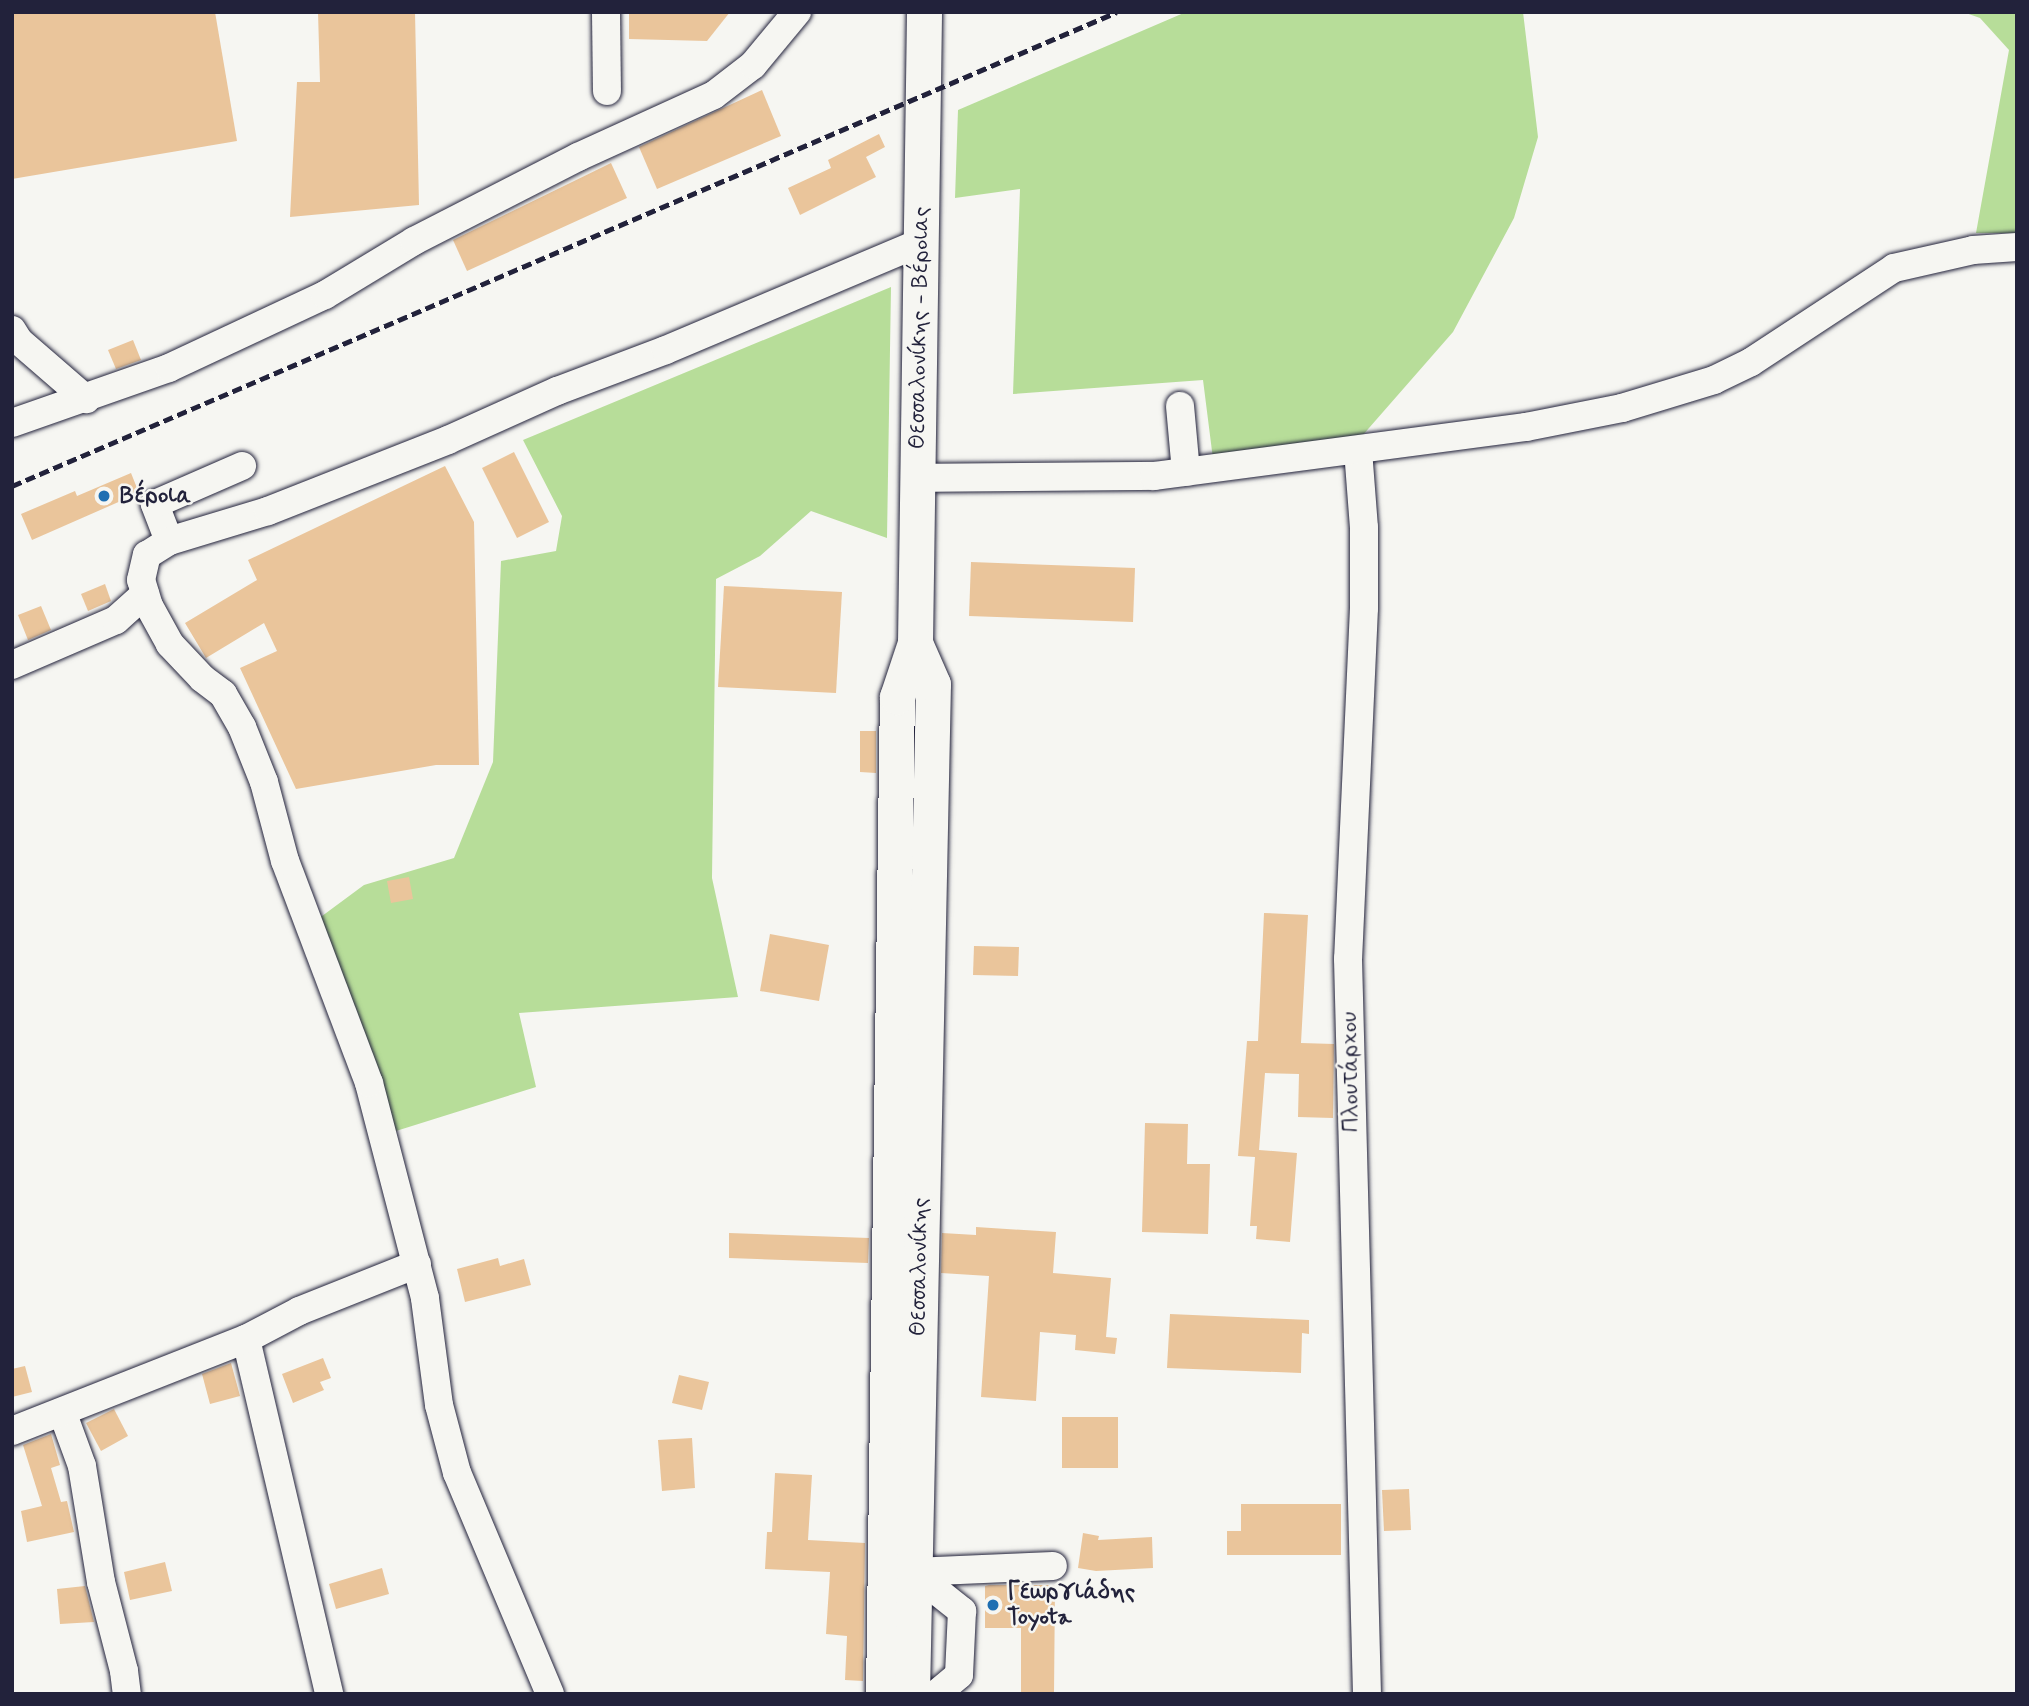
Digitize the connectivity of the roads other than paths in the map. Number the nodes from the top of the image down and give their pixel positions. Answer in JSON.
{"nodes":[{"id":1,"x":606,"y":12,"type":"edge"},
{"id":2,"x":797,"y":12,"type":"edge"},
{"id":3,"x":924,"y":12,"type":"edge"},
{"id":4,"x":607,"y":91,"type":"dead end"},
{"id":5,"x":922,"y":242,"type":"junction"},
{"id":6,"x":2017,"y":247,"type":"edge"},
{"id":7,"x":12,"y":330,"type":"edge"},
{"id":8,"x":86,"y":399,"type":"junction"},
{"id":9,"x":1180,"y":406,"type":"dead end"},
{"id":10,"x":12,"y":423,"type":"edge"},
{"id":11,"x":1358,"y":450,"type":"junction"},
{"id":12,"x":242,"y":466,"type":"dead end"},
{"id":13,"x":1186,"y":472,"type":"junction"},
{"id":14,"x":918,"y":478,"type":"junction"},
{"id":15,"x":169,"y":541,"type":"junction"},
{"id":16,"x":145,"y":594,"type":"junction"},
{"id":17,"x":915,"y":643,"type":"junction"},
{"id":18,"x":12,"y":665,"type":"edge"},
{"id":19,"x":930,"y":840,"type":"joint"},
{"id":20,"x":895,"y":845,"type":"joint"},
{"id":21,"x":417,"y":1264,"type":"junction"},
{"id":22,"x":246,"y":1339,"type":"junction"},
{"id":23,"x":62,"y":1414,"type":"junction"},
{"id":24,"x":12,"y":1431,"type":"edge"},
{"id":25,"x":1053,"y":1566,"type":"dead end"},
{"id":26,"x":913,"y":1572,"type":"junction"},
{"id":27,"x":127,"y":1694,"type":"edge"},
{"id":28,"x":329,"y":1694,"type":"edge"},
{"id":29,"x":550,"y":1694,"type":"edge"},
{"id":30,"x":883,"y":1694,"type":"edge"},
{"id":31,"x":912,"y":1694,"type":"edge"},
{"id":32,"x":936,"y":1694,"type":"edge"},
{"id":33,"x":1367,"y":1694,"type":"edge"}],
"edges":[{"from":1,"to":4,"type":"street"},
{"from":2,"to":8,"type":"street"},
{"from":3,"to":5,"type":"main road","name":"Θεσσαλονίκης - Βέροιας"},
{"from":5,"to":14,"type":"main road","name":"Θεσσαλονίκης - Βέροιας"},
{"from":5,"to":15,"type":"street"},
{"from":6,"to":11,"type":"street"},
{"from":7,"to":8,"type":"street"},
{"from":8,"to":10,"type":"street"},
{"from":9,"to":13,"type":"street"},
{"from":11,"to":13,"type":"street"},
{"from":11,"to":33,"type":"street","name":"Πλουτάρχου"},
{"from":12,"to":15,"type":"street"},
{"from":13,"to":14,"type":"street"},
{"from":14,"to":17,"type":"main road","name":"Θεσσαλονίκης - Βέροιας"},
{"from":15,"to":16,"type":"street"},
{"from":16,"to":18,"type":"street"},
{"from":16,"to":21,"type":"street"},
{"from":17,"to":19,"type":"main road","name":"Θεσσαλονίκης - Βέροιας"},
{"from":17,"to":20,"type":"main road","name":"Θεσσαλονίκης - Βέροιας"},
{"from":19,"to":26,"type":"main road","name":"Θεσσαλονίκης"},
{"from":20,"to":30,"type":"main road","name":"Θεσσαλονίκης"},
{"from":21,"to":22,"type":"street"},
{"from":21,"to":29,"type":"street"},
{"from":22,"to":23,"type":"street"},
{"from":22,"to":28,"type":"street"},
{"from":23,"to":24,"type":"street"},
{"from":23,"to":27,"type":"street"},
{"from":25,"to":26,"type":"street"},
{"from":26,"to":31,"type":"main road","name":"Θεσσαλονίκης"},
{"from":26,"to":32,"type":"street"}]}
